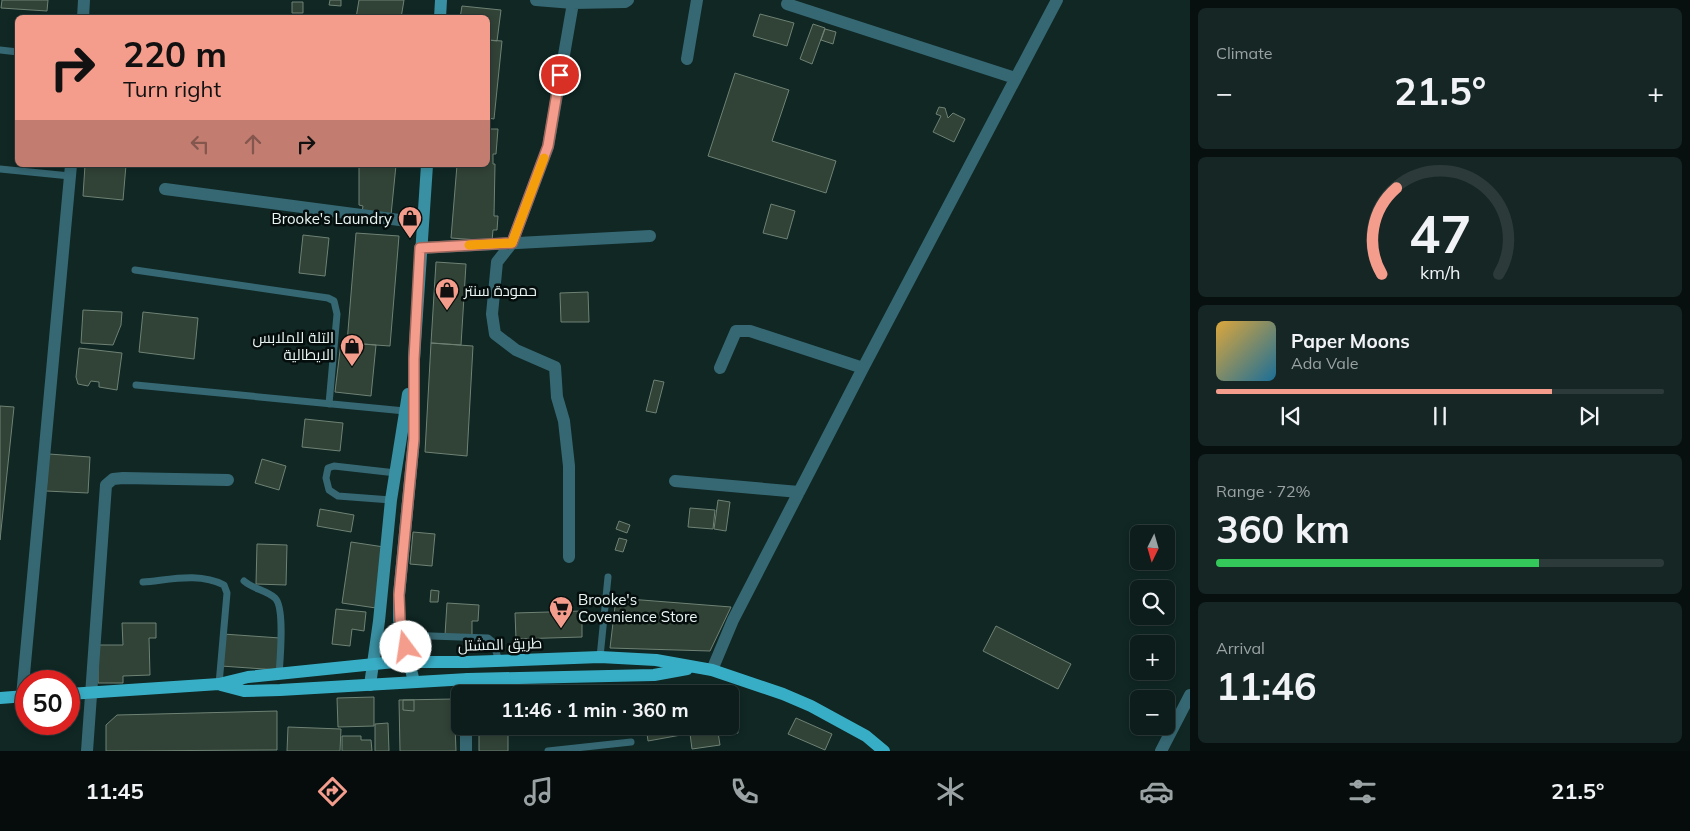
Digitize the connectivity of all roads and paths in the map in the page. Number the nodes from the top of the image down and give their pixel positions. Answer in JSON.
{"nodes":[{"id":1,"x":84,"y":0,"type":"edge"},
{"id":2,"x":441,"y":0,"type":"edge"},
{"id":3,"x":536,"y":0,"type":"edge"},
{"id":4,"x":628,"y":0,"type":"edge"},
{"id":5,"x":697,"y":0,"type":"edge"},
{"id":6,"x":1057,"y":0,"type":"edge"},
{"id":7,"x":573,"y":3,"type":"junction"},
{"id":8,"x":787,"y":4,"type":"dead end"},
{"id":9,"x":83,"y":15,"type":"edge"},
{"id":10,"x":440,"y":15,"type":"edge"},
{"id":11,"x":0,"y":50,"type":"edge"},
{"id":12,"x":15,"y":52,"type":"edge"},
{"id":13,"x":686,"y":59,"type":"dead end"},
{"id":14,"x":1016,"y":78,"type":"junction"},
{"id":15,"x":427,"y":167,"type":"edge"},
{"id":16,"x":0,"y":169,"type":"edge"},
{"id":17,"x":70,"y":170,"type":"edge"},
{"id":18,"x":165,"y":189,"type":"dead end"},
{"id":19,"x":422,"y":223,"type":"junction"},
{"id":20,"x":650,"y":236,"type":"dead end"},
{"id":21,"x":512,"y":243,"type":"junction"},
{"id":22,"x":420,"y":248,"type":"junction"},
{"id":23,"x":136,"y":270,"type":"dead end"},
{"id":24,"x":414,"y":359,"type":"junction"},
{"id":25,"x":720,"y":368,"type":"dead end"},
{"id":26,"x":863,"y":368,"type":"junction"},
{"id":27,"x":136,"y":385,"type":"dead end"},
{"id":28,"x":329,"y":404,"type":"junction"},
{"id":29,"x":405,"y":410,"type":"junction"},
{"id":30,"x":396,"y":473,"type":"junction"},
{"id":31,"x":228,"y":480,"type":"dead end"},
{"id":32,"x":675,"y":481,"type":"dead end"},
{"id":33,"x":800,"y":492,"type":"junction"},
{"id":34,"x":391,"y":500,"type":"junction"},
{"id":35,"x":569,"y":557,"type":"dead end"},
{"id":36,"x":608,"y":577,"type":"dead end"},
{"id":37,"x":244,"y":581,"type":"dead end"},
{"id":38,"x":143,"y":582,"type":"dead end"},
{"id":39,"x":403,"y":635,"type":"junction"},
{"id":40,"x":600,"y":657,"type":"junction"},
{"id":41,"x":499,"y":661,"type":"junction"},
{"id":42,"x":410,"y":663,"type":"junction"},
{"id":43,"x":372,"y":664,"type":"junction"},
{"id":44,"x":693,"y":668,"type":"junction"},
{"id":45,"x":26,"y":670,"type":"edge"},
{"id":46,"x":712,"y":670,"type":"junction"},
{"id":47,"x":279,"y":674,"type":"junction"},
{"id":48,"x":468,"y":680,"type":"junction"},
{"id":49,"x":414,"y":682,"type":"junction"},
{"id":50,"x":219,"y":684,"type":"junction"},
{"id":51,"x":370,"y":685,"type":"junction"},
{"id":52,"x":468,"y":685,"type":"edge"},
{"id":53,"x":92,"y":693,"type":"junction"},
{"id":54,"x":80,"y":694,"type":"edge"},
{"id":55,"x":1190,"y":695,"type":"edge"},
{"id":56,"x":15,"y":697,"type":"edge"},
{"id":57,"x":0,"y":698,"type":"edge"},
{"id":58,"x":466,"y":735,"type":"edge"},
{"id":59,"x":631,"y":742,"type":"dead end"},
{"id":60,"x":87,"y":751,"type":"edge"},
{"id":61,"x":466,"y":751,"type":"edge"},
{"id":62,"x":548,"y":751,"type":"edge"},
{"id":63,"x":884,"y":751,"type":"edge"},
{"id":64,"x":1161,"y":751,"type":"edge"}],
"edges":[{"from":1,"to":9,"type":"street"},
{"from":2,"to":10,"type":"main road"},
{"from":3,"to":7,"type":"street"},
{"from":4,"to":7,"type":"street"},
{"from":5,"to":13,"type":"street"},
{"from":6,"to":14,"type":"street"},
{"from":7,"to":21,"type":"street"},
{"from":8,"to":14,"type":"street"},
{"from":11,"to":12,"type":"lane"},
{"from":14,"to":26,"type":"street"},
{"from":15,"to":19,"type":"main road"},
{"from":16,"to":17,"type":"lane"},
{"from":17,"to":45,"type":"street"},
{"from":18,"to":19,"type":"street"},
{"from":19,"to":22,"type":"main road"},
{"from":20,"to":21,"type":"street"},
{"from":21,"to":22,"type":"street"},
{"from":21,"to":35,"type":"street"},
{"from":22,"to":24,"type":"main road"},
{"from":23,"to":28,"type":"lane"},
{"from":24,"to":29,"type":"main road"},
{"from":24,"to":39,"type":"main road"},
{"from":25,"to":26,"type":"street"},
{"from":26,"to":33,"type":"street"},
{"from":27,"to":28,"type":"lane"},
{"from":28,"to":29,"type":"lane"},
{"from":29,"to":30,"type":"main road"},
{"from":30,"to":34,"type":"main road"},
{"from":30,"to":34,"type":"lane"},
{"from":31,"to":53,"type":"street"},
{"from":32,"to":33,"type":"street"},
{"from":33,"to":46,"type":"street"},
{"from":34,"to":43,"type":"main road"},
{"from":36,"to":40,"type":"lane"},
{"from":37,"to":47,"type":"lane"},
{"from":38,"to":50,"type":"lane"},
{"from":39,"to":41,"type":"lane"},
{"from":39,"to":42,"type":"main road"},
{"from":40,"to":41,"type":"main road","name":"طريق المشتل"},
{"from":40,"to":44,"type":"main road","name":"طريق المشتل"},
{"from":41,"to":42,"type":"main road","name":"طريق المشتل"},
{"from":42,"to":43,"type":"main road","name":"طريق المشتل"},
{"from":42,"to":49,"type":"main road"},
{"from":43,"to":47,"type":"main road","name":"طريق المشتل"},
{"from":43,"to":51,"type":"main road"},
{"from":44,"to":46,"type":"main road","name":"طريق المشتل"},
{"from":44,"to":48,"type":"main road","name":"طريق المشتل"},
{"from":46,"to":63,"type":"main road","name":"طريق المشتل"},
{"from":47,"to":50,"type":"main road","name":"طريق المشتل"},
{"from":48,"to":49,"type":"main road","name":"طريق المشتل"},
{"from":48,"to":52,"type":"street"},
{"from":49,"to":51,"type":"main road","name":"طريق المشتل"},
{"from":50,"to":51,"type":"main road","name":"طريق المشتل"},
{"from":50,"to":53,"type":"main road","name":"طريق المشتل"},
{"from":53,"to":54,"type":"main road","name":"طريق المشتل"},
{"from":53,"to":60,"type":"street"},
{"from":55,"to":64,"type":"street"},
{"from":56,"to":57,"type":"main road"},
{"from":58,"to":61,"type":"street"},
{"from":59,"to":62,"type":"lane"}]}
